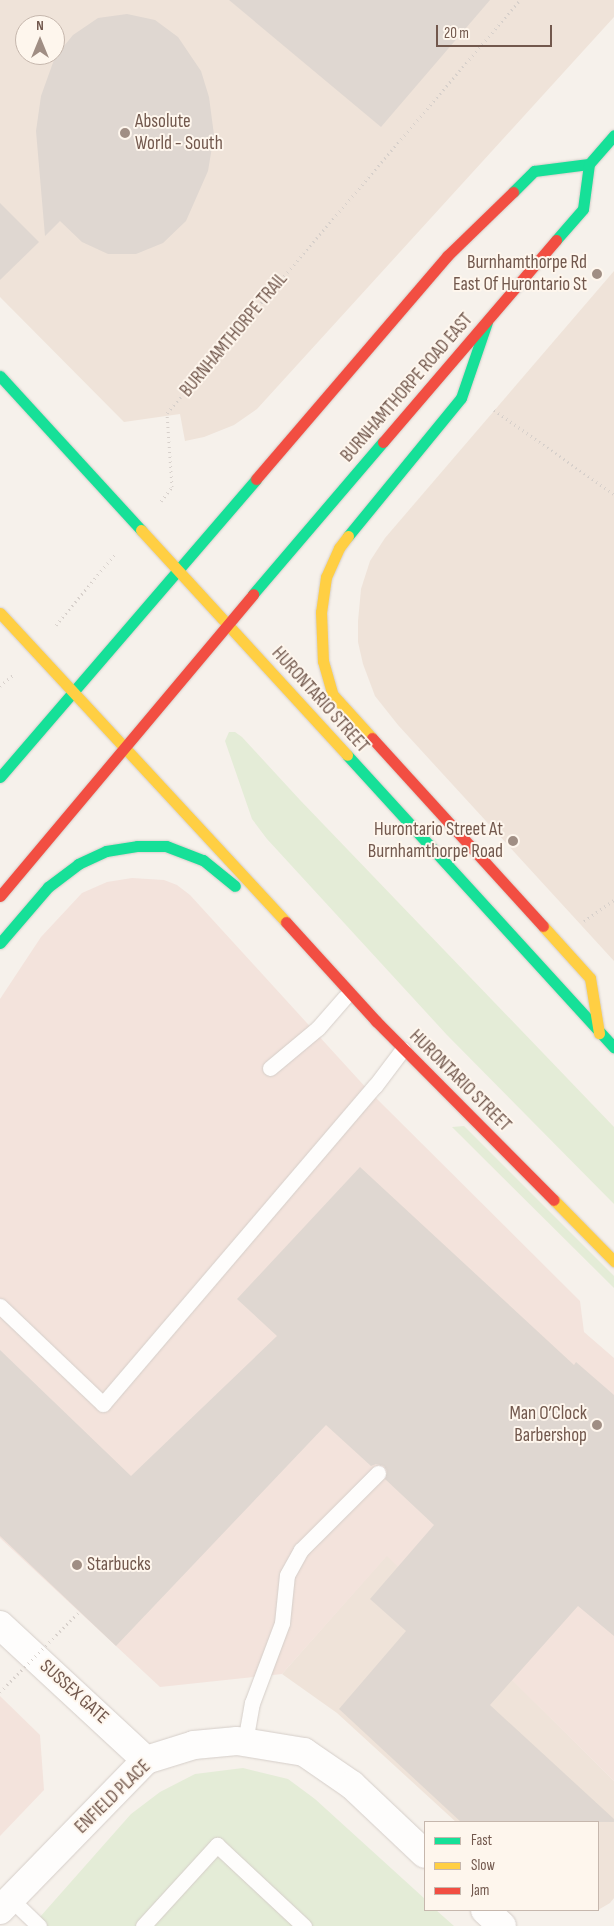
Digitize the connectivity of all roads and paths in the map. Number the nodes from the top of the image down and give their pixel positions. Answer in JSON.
{"nodes":[{"id":1,"x":520,"y":0,"type":"edge"},
{"id":2,"x":614,"y":135,"type":"edge"},
{"id":3,"x":589,"y":164,"type":"junction"},
{"id":4,"x":487,"y":322,"type":"junction"},
{"id":5,"x":0,"y":376,"type":"edge"},
{"id":6,"x":492,"y":408,"type":"dead end"},
{"id":7,"x":614,"y":494,"type":"edge"},
{"id":8,"x":139,"y":526,"type":"junction"},
{"id":9,"x":179,"y":570,"type":"junction"},
{"id":10,"x":0,"y":614,"type":"edge"},
{"id":11,"x":228,"y":625,"type":"junction"},
{"id":12,"x":35,"y":650,"type":"junction"},
{"id":13,"x":0,"y":686,"type":"edge"},
{"id":14,"x":73,"y":692,"type":"junction"},
{"id":15,"x":126,"y":748,"type":"junction"},
{"id":16,"x":0,"y":777,"type":"edge"},
{"id":17,"x":0,"y":896,"type":"edge"},
{"id":18,"x":246,"y":896,"type":"dead end"},
{"id":19,"x":614,"y":900,"type":"edge"},
{"id":20,"x":583,"y":922,"type":"dead end"},
{"id":21,"x":0,"y":943,"type":"edge"},
{"id":22,"x":299,"y":954,"type":"dead end"},
{"id":23,"x":344,"y":998,"type":"junction"},
{"id":24,"x":376,"y":1021,"type":"junction"},
{"id":25,"x":599,"y":1033,"type":"junction"},
{"id":26,"x":614,"y":1047,"type":"edge"},
{"id":27,"x":403,"y":1049,"type":"junction"},
{"id":28,"x":270,"y":1068,"type":"dead end"},
{"id":29,"x":614,"y":1261,"type":"edge"},
{"id":30,"x":1,"y":1309,"type":"edge"},
{"id":31,"x":378,"y":1473,"type":"dead end"},
{"id":32,"x":80,"y":1612,"type":"dead end"},
{"id":33,"x":0,"y":1625,"type":"edge"},
{"id":34,"x":0,"y":1692,"type":"edge"},
{"id":35,"x":245,"y":1742,"type":"junction"},
{"id":36,"x":146,"y":1760,"type":"junction"},
{"id":37,"x":424,"y":1853,"type":"edge"},
{"id":38,"x":5,"y":1904,"type":"edge"},
{"id":39,"x":486,"y":1911,"type":"edge"},
{"id":40,"x":39,"y":1926,"type":"edge"},
{"id":41,"x":142,"y":1926,"type":"edge"},
{"id":42,"x":304,"y":1926,"type":"edge"},
{"id":43,"x":502,"y":1926,"type":"edge"}],
"edges":[{"from":1,"to":8,"type":"path","name":"BURNHAMTHORPE TRAIL"},
{"from":2,"to":3,"type":"main road"},
{"from":3,"to":4,"type":"main road","name":"BURNHAMTHORPE ROAD EAST"},
{"from":3,"to":9,"type":"main road"},
{"from":4,"to":11,"type":"main road","name":"BURNHAMTHORPE ROAD EAST"},
{"from":4,"to":25,"type":"main road"},
{"from":5,"to":8,"type":"main road","name":"HURONTARIO STREET"},
{"from":6,"to":7,"type":"path"},
{"from":8,"to":9,"type":"main road","name":"HURONTARIO STREET"},
{"from":8,"to":12,"type":"path","name":"BURNHAMTHORPE TRAIL"},
{"from":9,"to":11,"type":"main road","name":"HURONTARIO STREET"},
{"from":9,"to":14,"type":"main road"},
{"from":10,"to":12,"type":"main road","name":"HURONTARIO STREET"},
{"from":11,"to":15,"type":"main road","name":"BURNHAMTHORPE ROAD EAST"},
{"from":11,"to":25,"type":"main road","name":"HURONTARIO STREET"},
{"from":12,"to":13,"type":"path","name":"BURNHAMTHORPE TRAIL"},
{"from":12,"to":14,"type":"main road","name":"HURONTARIO STREET"},
{"from":14,"to":15,"type":"main road","name":"HURONTARIO STREET"},
{"from":14,"to":16,"type":"main road"},
{"from":15,"to":17,"type":"main road","name":"BURNHAMTHORPE ROAD EAST"},
{"from":15,"to":24,"type":"main road","name":"HURONTARIO STREET"},
{"from":18,"to":21,"type":"main road"},
{"from":19,"to":20,"type":"path"},
{"from":22,"to":23,"type":"main road"},
{"from":23,"to":24,"type":"main road"},
{"from":23,"to":28,"type":"lane"},
{"from":24,"to":27,"type":"main road","name":"HURONTARIO STREET"},
{"from":25,"to":26,"type":"main road","name":"HURONTARIO STREET"},
{"from":27,"to":29,"type":"main road","name":"HURONTARIO STREET"},
{"from":27,"to":30,"type":"lane"},
{"from":31,"to":35,"type":"lane"},
{"from":32,"to":34,"type":"path","bridge":true},
{"from":33,"to":36,"type":"street","name":"SUSSEX GATE"},
{"from":35,"to":36,"type":"street","name":"ENFIELD PLACE"},
{"from":35,"to":37,"type":"street","name":"ENFIELD PLACE"},
{"from":36,"to":38,"type":"street","name":"ENFIELD PLACE"},
{"from":38,"to":40,"type":"lane"},
{"from":39,"to":43,"type":"street"},
{"from":41,"to":42,"type":"lane"}]}
